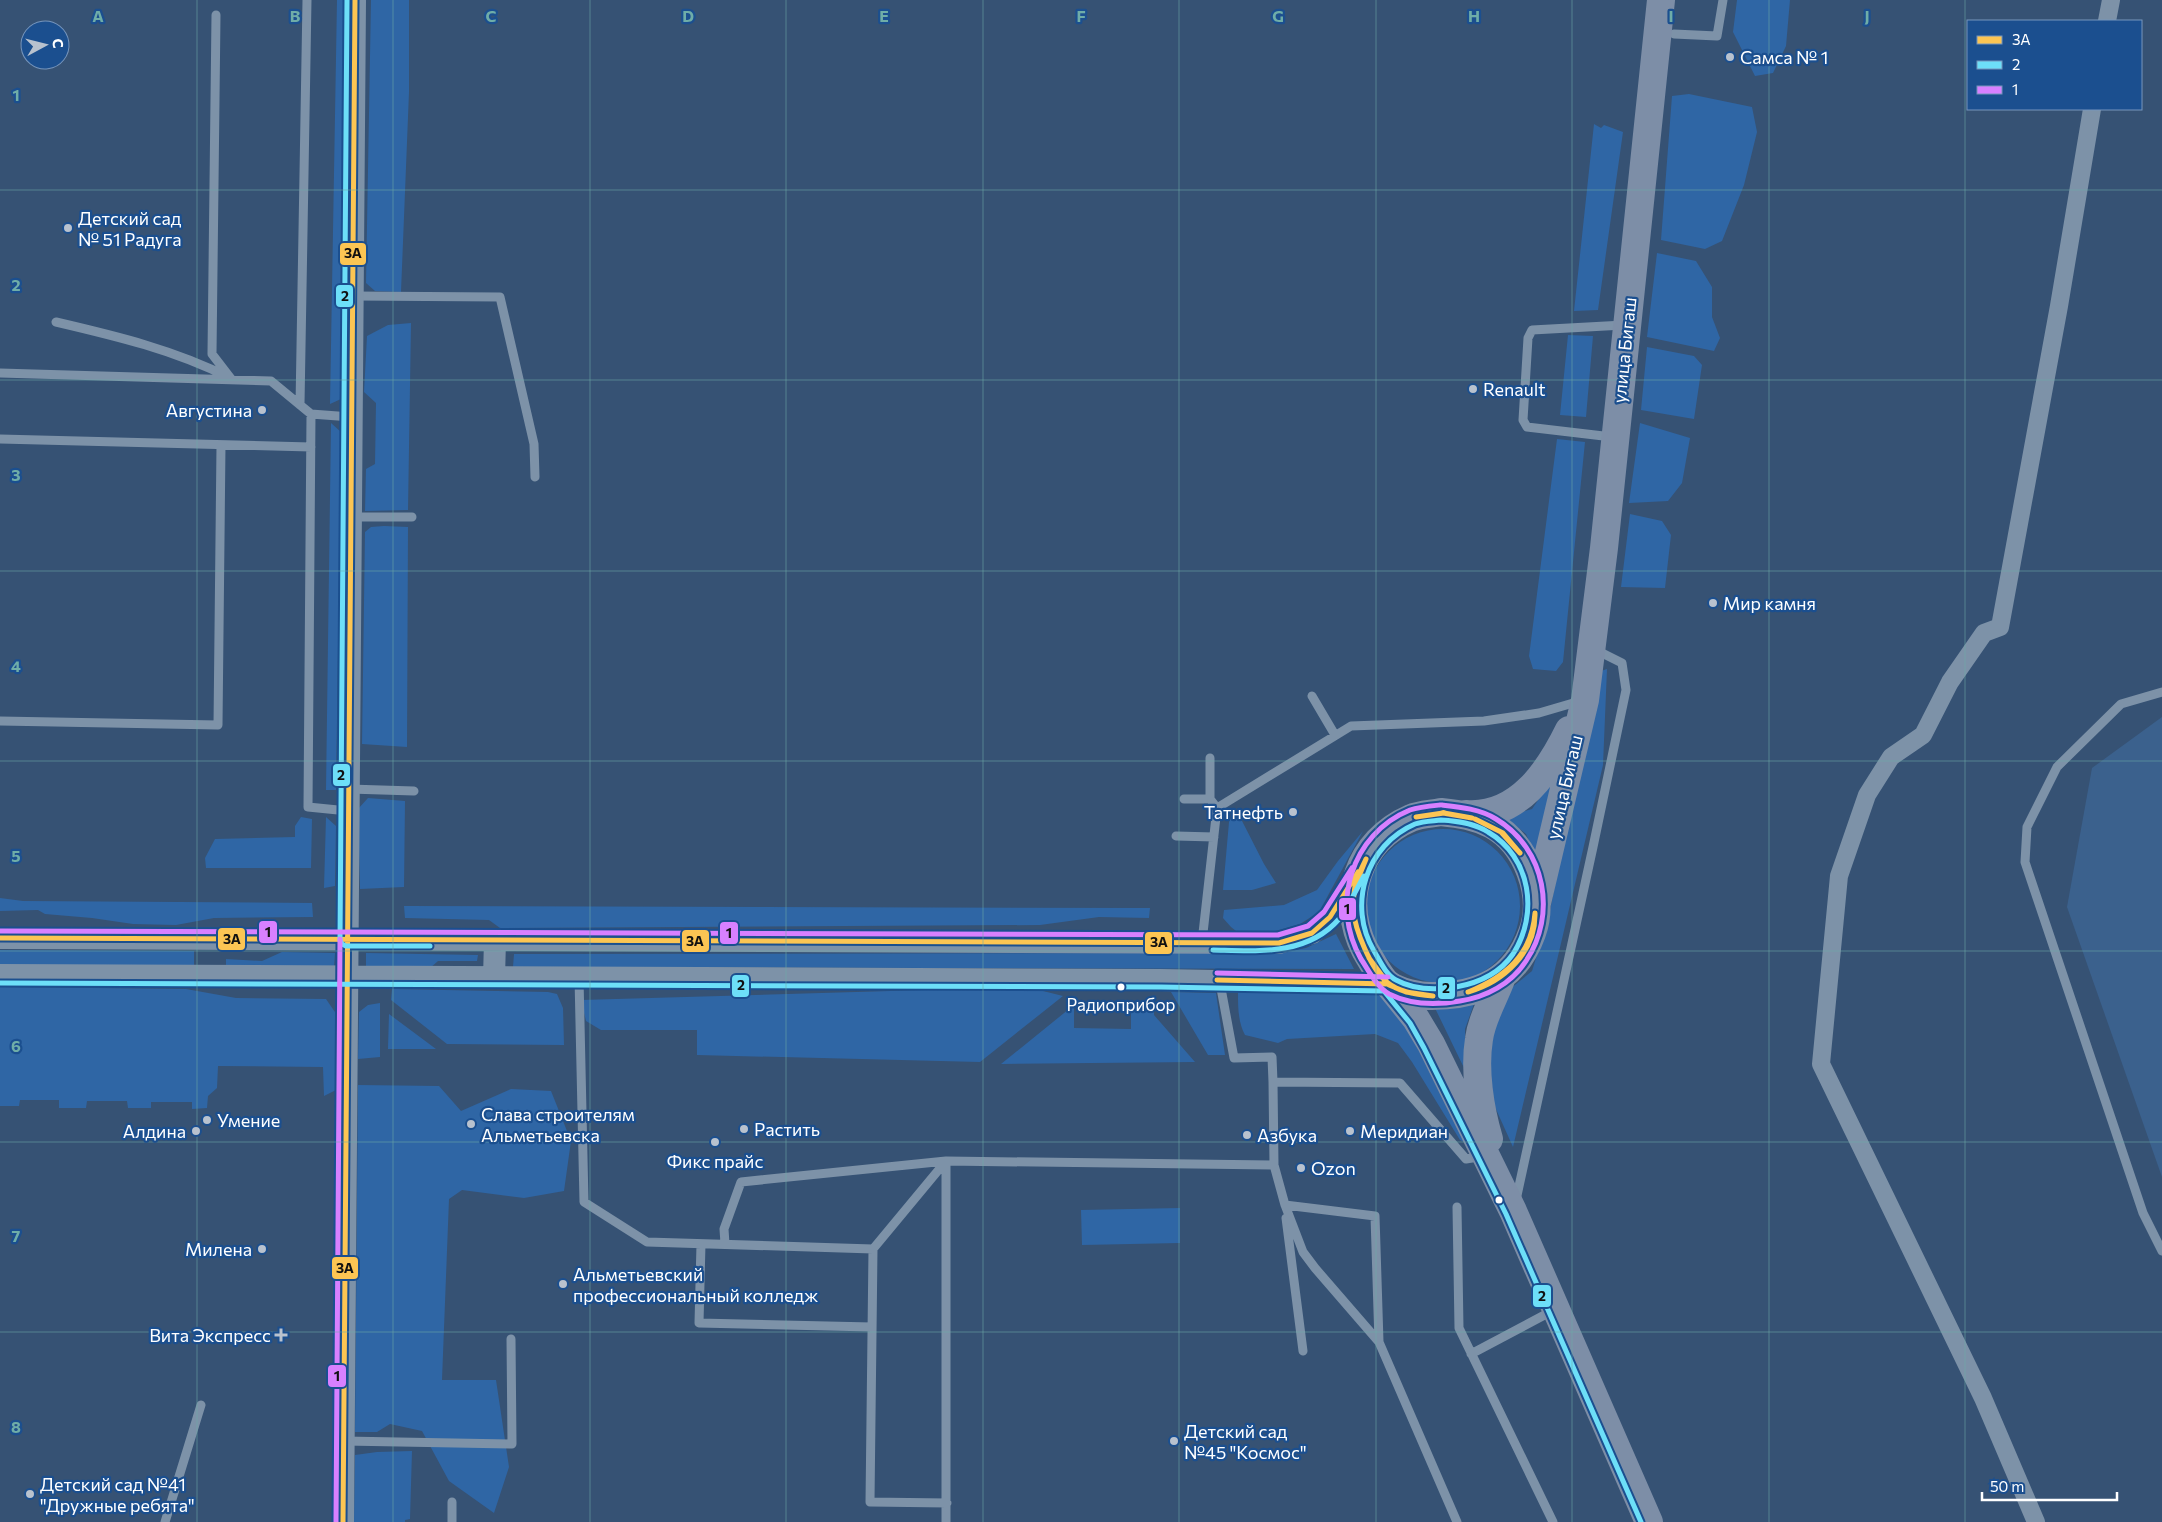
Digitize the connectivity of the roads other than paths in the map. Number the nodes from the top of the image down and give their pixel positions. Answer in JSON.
{"nodes":[{"id":1,"x":308,"y":0,"type":"edge"},
{"id":2,"x":355,"y":0,"type":"edge"},
{"id":3,"x":1661,"y":0,"type":"edge"},
{"id":4,"x":1723,"y":0,"type":"edge"},
{"id":5,"x":2111,"y":0,"type":"edge"},
{"id":6,"x":216,"y":15,"type":"dead end"},
{"id":7,"x":2107,"y":20,"type":"edge"},
{"id":8,"x":1674,"y":34,"type":"dead end"},
{"id":9,"x":2092,"y":110,"type":"edge"},
{"id":10,"x":353,"y":296,"type":"junction"},
{"id":11,"x":56,"y":322,"type":"dead end"},
{"id":12,"x":1627,"y":325,"type":"junction"},
{"id":13,"x":0,"y":373,"type":"edge"},
{"id":14,"x":232,"y":380,"type":"junction"},
{"id":15,"x":300,"y":405,"type":"junction"},
{"id":16,"x":311,"y":414,"type":"junction"},
{"id":17,"x":351,"y":417,"type":"junction"},
{"id":18,"x":1615,"y":438,"type":"junction"},
{"id":19,"x":0,"y":439,"type":"edge"},
{"id":20,"x":221,"y":445,"type":"junction"},
{"id":21,"x":311,"y":447,"type":"junction"},
{"id":22,"x":535,"y":477,"type":"dead end"},
{"id":23,"x":351,"y":517,"type":"junction"},
{"id":24,"x":412,"y":517,"type":"dead end"},
{"id":25,"x":1592,"y":648,"type":"junction"},
{"id":26,"x":2162,"y":692,"type":"edge"},
{"id":27,"x":1312,"y":696,"type":"dead end"},
{"id":28,"x":1585,"y":700,"type":"junction"},
{"id":29,"x":0,"y":721,"type":"edge"},
{"id":30,"x":1335,"y":735,"type":"junction"},
{"id":31,"x":1210,"y":758,"type":"dead end"},
{"id":32,"x":414,"y":791,"type":"dead end"},
{"id":33,"x":1184,"y":799,"type":"dead end"},
{"id":34,"x":1210,"y":799,"type":"junction"},
{"id":35,"x":348,"y":800,"type":"junction"},
{"id":36,"x":1217,"y":808,"type":"junction"},
{"id":37,"x":1441,"y":812,"type":"junction"},
{"id":38,"x":1176,"y":836,"type":"dead end"},
{"id":39,"x":1214,"y":837,"type":"junction"},
{"id":40,"x":1358,"y":872,"type":"junction"},
{"id":41,"x":1537,"y":904,"type":"junction"},
{"id":42,"x":0,"y":938,"type":"edge"},
{"id":43,"x":212,"y":939,"type":"junction"},
{"id":44,"x":347,"y":939,"type":"junction"},
{"id":45,"x":495,"y":940,"type":"junction"},
{"id":46,"x":1202,"y":943,"type":"junction"},
{"id":47,"x":0,"y":976,"type":"edge"},
{"id":48,"x":211,"y":977,"type":"junction"},
{"id":49,"x":347,"y":977,"type":"junction"},
{"id":50,"x":1502,"y":977,"type":"junction"},
{"id":51,"x":494,"y":978,"type":"junction"},
{"id":52,"x":579,"y":978,"type":"junction"},
{"id":53,"x":1219,"y":980,"type":"junction"},
{"id":54,"x":1388,"y":984,"type":"junction"},
{"id":55,"x":1273,"y":1082,"type":"junction"},
{"id":56,"x":1486,"y":1156,"type":"junction"},
{"id":57,"x":946,"y":1161,"type":"junction"},
{"id":58,"x":1274,"y":1165,"type":"junction"},
{"id":59,"x":1285,"y":1206,"type":"junction"},
{"id":60,"x":1510,"y":1206,"type":"junction"},
{"id":61,"x":1457,"y":1207,"type":"dead end"},
{"id":62,"x":701,"y":1244,"type":"junction"},
{"id":63,"x":725,"y":1244,"type":"junction"},
{"id":64,"x":873,"y":1248,"type":"junction"},
{"id":65,"x":2162,"y":1252,"type":"edge"},
{"id":66,"x":1555,"y":1309,"type":"junction"},
{"id":67,"x":872,"y":1327,"type":"junction"},
{"id":68,"x":511,"y":1340,"type":"dead end"},
{"id":69,"x":1379,"y":1342,"type":"junction"},
{"id":70,"x":1304,"y":1351,"type":"dead end"},
{"id":71,"x":1471,"y":1354,"type":"junction"},
{"id":72,"x":201,"y":1405,"type":"dead end"},
{"id":73,"x":343,"y":1441,"type":"junction"},
{"id":74,"x":452,"y":1502,"type":"dead end"},
{"id":75,"x":947,"y":1503,"type":"junction"},
{"id":76,"x":165,"y":1522,"type":"edge"},
{"id":77,"x":342,"y":1522,"type":"edge"},
{"id":78,"x":452,"y":1522,"type":"edge"},
{"id":79,"x":946,"y":1522,"type":"edge"},
{"id":80,"x":1457,"y":1522,"type":"edge"},
{"id":81,"x":1553,"y":1522,"type":"edge"},
{"id":82,"x":1649,"y":1522,"type":"edge"},
{"id":83,"x":2036,"y":1522,"type":"edge"}],
"edges":[{"from":1,"to":15,"type":"lane"},
{"from":2,"to":10,"type":"street"},
{"from":3,"to":12,"type":"main road","name":"улица Бигаш"},
{"from":4,"to":8,"type":"lane"},
{"from":5,"to":7,"type":"street"},
{"from":6,"to":14,"type":"lane"},
{"from":9,"to":83,"type":"street"},
{"from":10,"to":17,"type":"street"},
{"from":10,"to":22,"type":"lane"},
{"from":11,"to":14,"type":"lane"},
{"from":12,"to":18,"type":"main road","name":"улица Бигаш"},
{"from":12,"to":18,"type":"lane"},
{"from":13,"to":14,"type":"lane"},
{"from":14,"to":15,"type":"lane"},
{"from":15,"to":16,"type":"lane"},
{"from":16,"to":17,"type":"lane"},
{"from":16,"to":21,"type":"lane"},
{"from":17,"to":23,"type":"street"},
{"from":18,"to":25,"type":"main road","name":"улица Бигаш"},
{"from":19,"to":20,"type":"lane"},
{"from":20,"to":21,"type":"lane"},
{"from":20,"to":29,"type":"lane"},
{"from":21,"to":35,"type":"lane"},
{"from":23,"to":24,"type":"lane"},
{"from":23,"to":35,"type":"street"},
{"from":25,"to":28,"type":"main road","name":"улица Бигаш"},
{"from":25,"to":60,"type":"lane"},
{"from":26,"to":65,"type":"lane"},
{"from":27,"to":30,"type":"lane"},
{"from":28,"to":30,"type":"lane"},
{"from":28,"to":37,"type":"main road","name":"улица Бигаш"},
{"from":28,"to":41,"type":"main road","name":"улица Бигаш"},
{"from":30,"to":36,"type":"lane"},
{"from":31,"to":34,"type":"lane"},
{"from":32,"to":35,"type":"lane"},
{"from":33,"to":34,"type":"lane"},
{"from":34,"to":36,"type":"lane"},
{"from":35,"to":44,"type":"street"},
{"from":36,"to":39,"type":"lane"},
{"from":37,"to":40,"type":"main road"},
{"from":37,"to":41,"type":"main road"},
{"from":38,"to":39,"type":"lane"},
{"from":39,"to":46,"type":"lane"},
{"from":40,"to":46,"type":"street"},
{"from":40,"to":54,"type":"main road"},
{"from":41,"to":50,"type":"main road"},
{"from":42,"to":43,"type":"street"},
{"from":43,"to":44,"type":"street"},
{"from":43,"to":48,"type":"street"},
{"from":44,"to":45,"type":"street"},
{"from":44,"to":49,"type":"street"},
{"from":45,"to":46,"type":"street"},
{"from":45,"to":51,"type":"street"},
{"from":47,"to":48,"type":"street"},
{"from":48,"to":49,"type":"street"},
{"from":49,"to":51,"type":"street"},
{"from":49,"to":73,"type":"street"},
{"from":50,"to":54,"type":"main road"},
{"from":50,"to":60,"type":"main road"},
{"from":51,"to":52,"type":"street"},
{"from":52,"to":53,"type":"street"},
{"from":52,"to":62,"type":"lane"},
{"from":53,"to":54,"type":"street"},
{"from":53,"to":55,"type":"lane"},
{"from":54,"to":56,"type":"main road"},
{"from":55,"to":56,"type":"lane"},
{"from":55,"to":58,"type":"lane"},
{"from":56,"to":60,"type":"main road"},
{"from":57,"to":58,"type":"lane"},
{"from":57,"to":63,"type":"lane"},
{"from":57,"to":64,"type":"lane"},
{"from":57,"to":75,"type":"lane"},
{"from":58,"to":59,"type":"lane"},
{"from":59,"to":69,"type":"lane"},
{"from":59,"to":69,"type":"lane"},
{"from":59,"to":70,"type":"lane"},
{"from":60,"to":66,"type":"main road"},
{"from":61,"to":71,"type":"lane"},
{"from":62,"to":63,"type":"lane"},
{"from":62,"to":67,"type":"lane"},
{"from":63,"to":64,"type":"lane"},
{"from":64,"to":67,"type":"lane"},
{"from":66,"to":71,"type":"lane"},
{"from":66,"to":82,"type":"main road"},
{"from":67,"to":75,"type":"lane"},
{"from":68,"to":73,"type":"lane"},
{"from":69,"to":80,"type":"lane"},
{"from":71,"to":81,"type":"lane"},
{"from":72,"to":76,"type":"lane"},
{"from":73,"to":77,"type":"street"},
{"from":74,"to":78,"type":"lane"},
{"from":75,"to":79,"type":"lane"}]}
